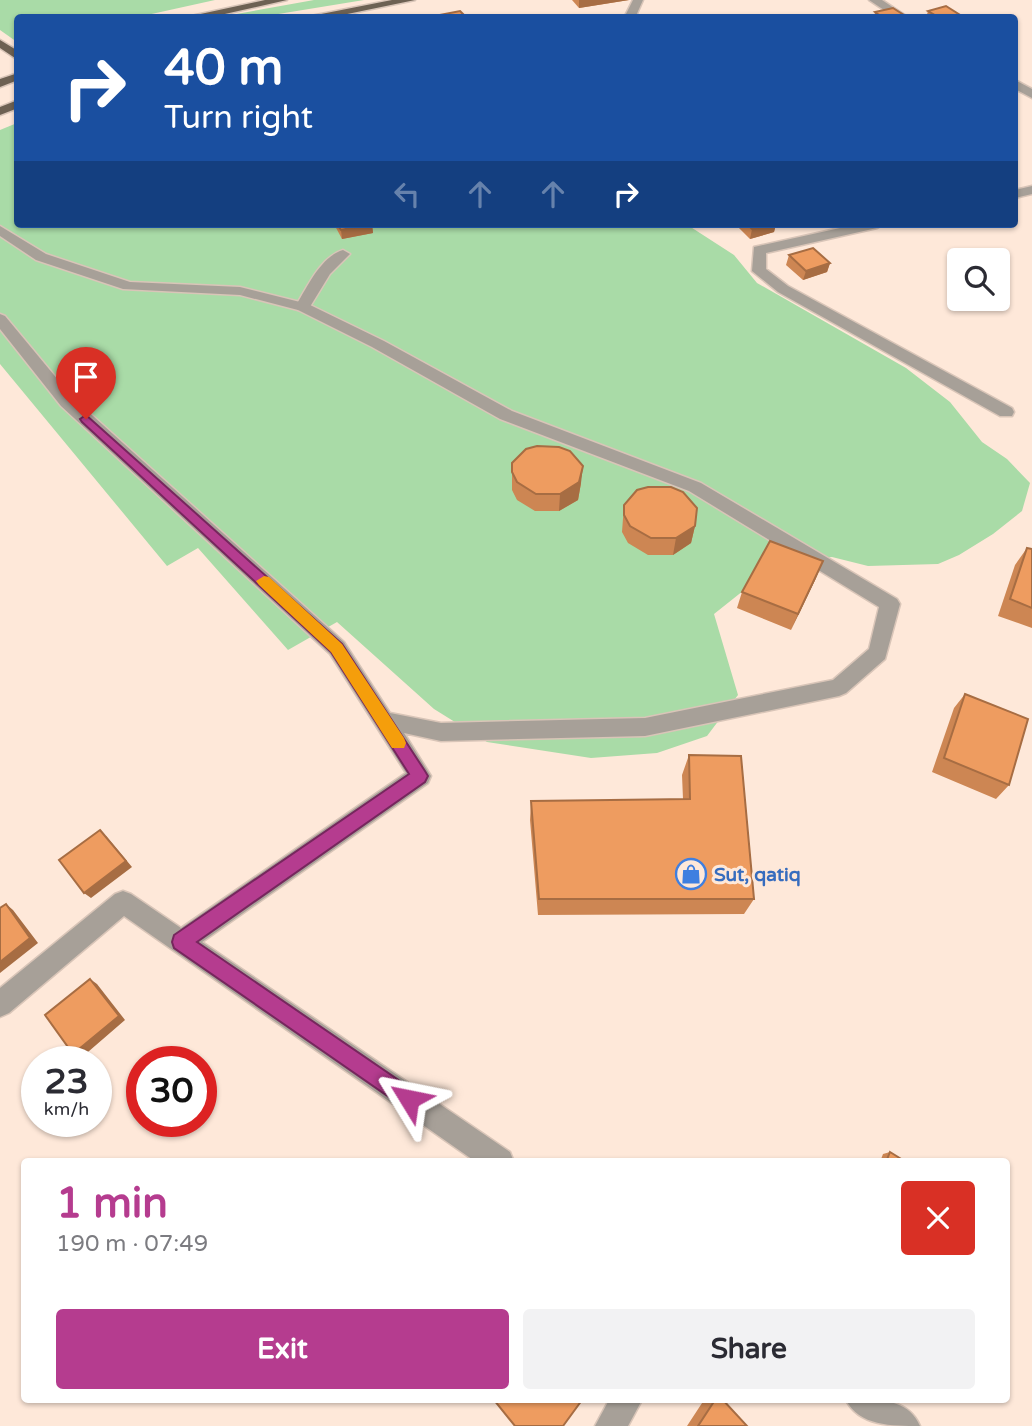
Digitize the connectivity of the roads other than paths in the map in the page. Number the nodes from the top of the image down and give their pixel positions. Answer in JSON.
{"nodes":[{"id":1,"x":282,"y":0,"type":"edge"},
{"id":2,"x":410,"y":0,"type":"edge"},
{"id":3,"x":874,"y":0,"type":"edge"},
{"id":4,"x":208,"y":14,"type":"edge"},
{"id":5,"x":329,"y":14,"type":"edge"},
{"id":6,"x":897,"y":14,"type":"edge"},
{"id":7,"x":0,"y":43,"type":"edge"},
{"id":8,"x":14,"y":54,"type":"edge"},
{"id":9,"x":859,"y":228,"type":"edge"},
{"id":10,"x":0,"y":230,"type":"edge"},
{"id":11,"x":343,"y":254,"type":"dead end"},
{"id":12,"x":303,"y":307,"type":"junction"},
{"id":13,"x":0,"y":319,"type":"edge"},
{"id":14,"x":1006,"y":412,"type":"dead end"},
{"id":15,"x":383,"y":720,"type":"junction"},
{"id":16,"x":181,"y":942,"type":"junction"},
{"id":17,"x":0,"y":1004,"type":"edge"},
{"id":18,"x":494,"y":1158,"type":"edge"},
{"id":19,"x":624,"y":1403,"type":"edge"},
{"id":20,"x":867,"y":1403,"type":"edge"},
{"id":21,"x":611,"y":1426,"type":"edge"},
{"id":22,"x":904,"y":1426,"type":"edge"}],
"edges":[{"from":1,"to":4,"type":"main road"},
{"from":2,"to":5,"type":"main road"},
{"from":3,"to":6,"type":"street"},
{"from":7,"to":8,"type":"main road"},
{"from":9,"to":14,"type":"street"},
{"from":10,"to":12,"type":"street"},
{"from":11,"to":12,"type":"street"},
{"from":12,"to":15,"type":"street"},
{"from":13,"to":15,"type":"street"},
{"from":15,"to":16,"type":"street"},
{"from":16,"to":17,"type":"street"},
{"from":16,"to":18,"type":"street"},
{"from":19,"to":21,"type":"street"},
{"from":20,"to":22,"type":"street"}]}
